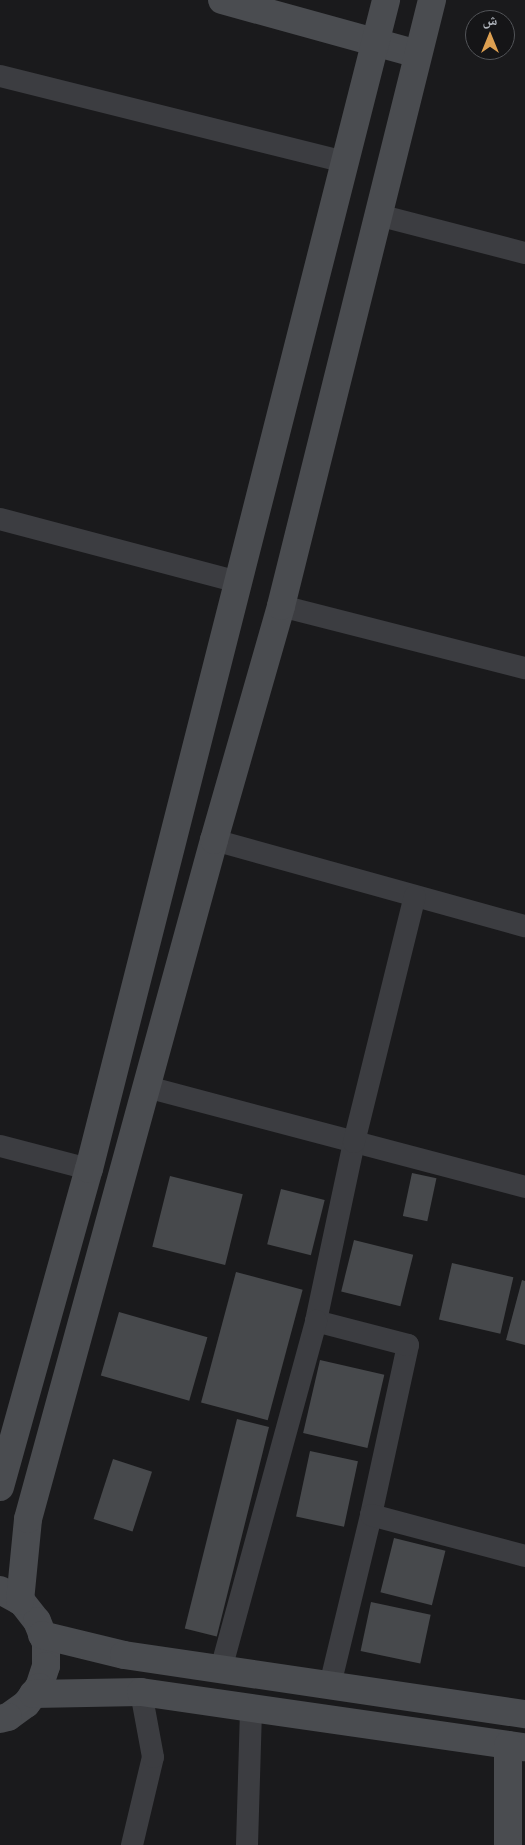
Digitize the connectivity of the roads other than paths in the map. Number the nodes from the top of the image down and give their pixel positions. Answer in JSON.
{"nodes":[{"id":1,"x":222,"y":0,"type":"edge"},
{"id":2,"x":386,"y":0,"type":"edge"},
{"id":3,"x":432,"y":0,"type":"edge"},
{"id":4,"x":375,"y":42,"type":"junction"},
{"id":5,"x":418,"y":54,"type":"junction"},
{"id":6,"x":0,"y":76,"type":"edge"},
{"id":7,"x":344,"y":162,"type":"junction"},
{"id":8,"x":378,"y":215,"type":"junction"},
{"id":9,"x":525,"y":253,"type":"edge"},
{"id":10,"x":0,"y":519,"type":"edge"},
{"id":11,"x":238,"y":582,"type":"junction"},
{"id":12,"x":281,"y":606,"type":"junction"},
{"id":13,"x":525,"y":668,"type":"edge"},
{"id":14,"x":214,"y":840,"type":"junction"},
{"id":15,"x":415,"y":896,"type":"junction"},
{"id":16,"x":525,"y":926,"type":"edge"},
{"id":17,"x":147,"y":1087,"type":"junction"},
{"id":18,"x":354,"y":1142,"type":"junction"},
{"id":19,"x":0,"y":1146,"type":"edge"},
{"id":20,"x":89,"y":1169,"type":"junction"},
{"id":21,"x":525,"y":1187,"type":"edge"},
{"id":22,"x":316,"y":1321,"type":"junction"},
{"id":23,"x":0,"y":1487,"type":"edge"},
{"id":24,"x":371,"y":1515,"type":"junction"},
{"id":25,"x":525,"y":1556,"type":"edge"},
{"id":26,"x":10,"y":1596,"type":"edge"},
{"id":27,"x":42,"y":1635,"type":"junction"},
{"id":28,"x":221,"y":1669,"type":"junction"},
{"id":29,"x":330,"y":1685,"type":"junction"},
{"id":30,"x":141,"y":1692,"type":"junction"},
{"id":31,"x":33,"y":1694,"type":"junction"},
{"id":32,"x":251,"y":1708,"type":"junction"},
{"id":33,"x":525,"y":1714,"type":"edge"},
{"id":34,"x":0,"y":1719,"type":"edge"},
{"id":35,"x":516,"y":1746,"type":"edge"},
{"id":36,"x":507,"y":1844,"type":"edge"},
{"id":37,"x":132,"y":1845,"type":"edge"},
{"id":38,"x":247,"y":1845,"type":"edge"}],
"edges":[{"from":1,"to":4,"type":"main road"},
{"from":2,"to":4,"type":"main road"},
{"from":3,"to":5,"type":"main road"},
{"from":4,"to":5,"type":"main road"},
{"from":4,"to":7,"type":"main road"},
{"from":5,"to":8,"type":"main road"},
{"from":6,"to":7,"type":"street"},
{"from":7,"to":11,"type":"main road"},
{"from":8,"to":9,"type":"street"},
{"from":8,"to":12,"type":"main road"},
{"from":10,"to":11,"type":"street"},
{"from":11,"to":20,"type":"main road"},
{"from":12,"to":13,"type":"street"},
{"from":12,"to":14,"type":"main road"},
{"from":14,"to":15,"type":"street"},
{"from":14,"to":17,"type":"main road"},
{"from":15,"to":16,"type":"street"},
{"from":15,"to":18,"type":"street"},
{"from":17,"to":18,"type":"street"},
{"from":17,"to":26,"type":"main road"},
{"from":18,"to":21,"type":"street"},
{"from":18,"to":22,"type":"street"},
{"from":19,"to":20,"type":"street"},
{"from":20,"to":23,"type":"main road"},
{"from":22,"to":24,"type":"street"},
{"from":22,"to":28,"type":"street"},
{"from":24,"to":25,"type":"street"},
{"from":24,"to":29,"type":"street"},
{"from":26,"to":27,"type":"main road"},
{"from":27,"to":28,"type":"main road"},
{"from":27,"to":31,"type":"main road"},
{"from":28,"to":29,"type":"main road"},
{"from":29,"to":33,"type":"main road"},
{"from":30,"to":31,"type":"main road"},
{"from":30,"to":32,"type":"main road"},
{"from":30,"to":37,"type":"street"},
{"from":31,"to":34,"type":"main road"},
{"from":32,"to":35,"type":"main road"},
{"from":32,"to":38,"type":"street"},
{"from":35,"to":36,"type":"main road"}]}
